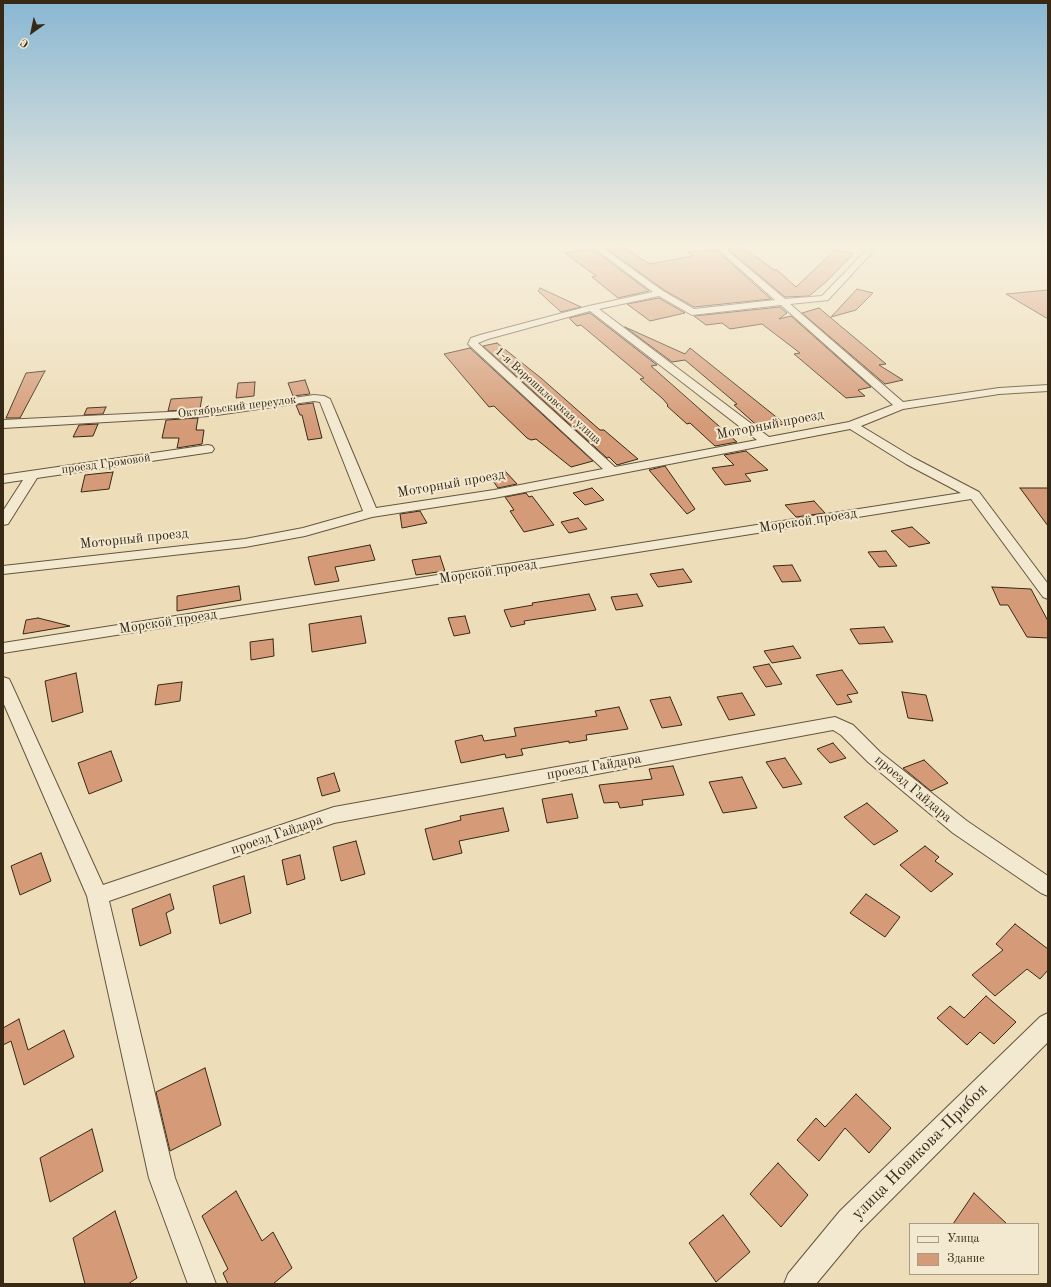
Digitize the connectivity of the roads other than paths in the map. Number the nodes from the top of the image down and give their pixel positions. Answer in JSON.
{"nodes":[{"id":1,"x":605,"y":305,"type":"edge"},
{"id":2,"x":680,"y":305,"type":"edge"},
{"id":3,"x":754,"y":305,"type":"edge"},
{"id":4,"x":786,"y":305,"type":"edge"},
{"id":5,"x":592,"y":308,"type":"junction"},
{"id":6,"x":1048,"y":388,"type":"edge"},
{"id":7,"x":901,"y":406,"type":"junction"},
{"id":8,"x":3,"y":424,"type":"edge"},
{"id":9,"x":852,"y":425,"type":"junction"},
{"id":10,"x":767,"y":442,"type":"junction"},
{"id":11,"x":208,"y":449,"type":"dead end"},
{"id":12,"x":611,"y":470,"type":"junction"},
{"id":13,"x":33,"y":474,"type":"junction"},
{"id":14,"x":3,"y":479,"type":"edge"},
{"id":15,"x":974,"y":495,"type":"junction"},
{"id":16,"x":371,"y":514,"type":"junction"},
{"id":17,"x":3,"y":521,"type":"edge"},
{"id":18,"x":3,"y":570,"type":"edge"},
{"id":19,"x":1048,"y":594,"type":"edge"},
{"id":20,"x":3,"y":648,"type":"edge"},
{"id":21,"x":3,"y":682,"type":"edge"},
{"id":22,"x":1048,"y":887,"type":"edge"},
{"id":23,"x":96,"y":896,"type":"junction"},
{"id":24,"x":1048,"y":1025,"type":"edge"},
{"id":25,"x":202,"y":1284,"type":"edge"},
{"id":26,"x":798,"y":1284,"type":"edge"}],
"edges":[{"from":1,"to":5,"type":"street"},
{"from":2,"to":3,"type":"street"},
{"from":4,"to":7,"type":"street"},
{"from":5,"to":10,"type":"street"},
{"from":5,"to":12,"type":"street","name":"1-я Ворошиловская улица"},
{"from":6,"to":7,"type":"street","name":"Моторный проезд"},
{"from":7,"to":9,"type":"street","name":"Моторный проезд"},
{"from":8,"to":16,"type":"street","name":"Октябрьский переулок"},
{"from":9,"to":10,"type":"street","name":"Моторный проезд"},
{"from":9,"to":15,"type":"street"},
{"from":10,"to":12,"type":"street","name":"Моторный проезд"},
{"from":11,"to":13,"type":"street","name":"проезд Громовой"},
{"from":12,"to":16,"type":"street","name":"Моторный проезд"},
{"from":13,"to":14,"type":"street","name":"проезд Громовой"},
{"from":13,"to":17,"type":"street"},
{"from":15,"to":19,"type":"street"},
{"from":15,"to":20,"type":"street","name":"Морской проезд"},
{"from":16,"to":18,"type":"street","name":"Моторный проезд"},
{"from":21,"to":23,"type":"street"},
{"from":22,"to":23,"type":"street","name":"проезд Гайдара"},
{"from":23,"to":25,"type":"street"},
{"from":24,"to":26,"type":"street","name":"улица Новикова-Прибоя"}]}
